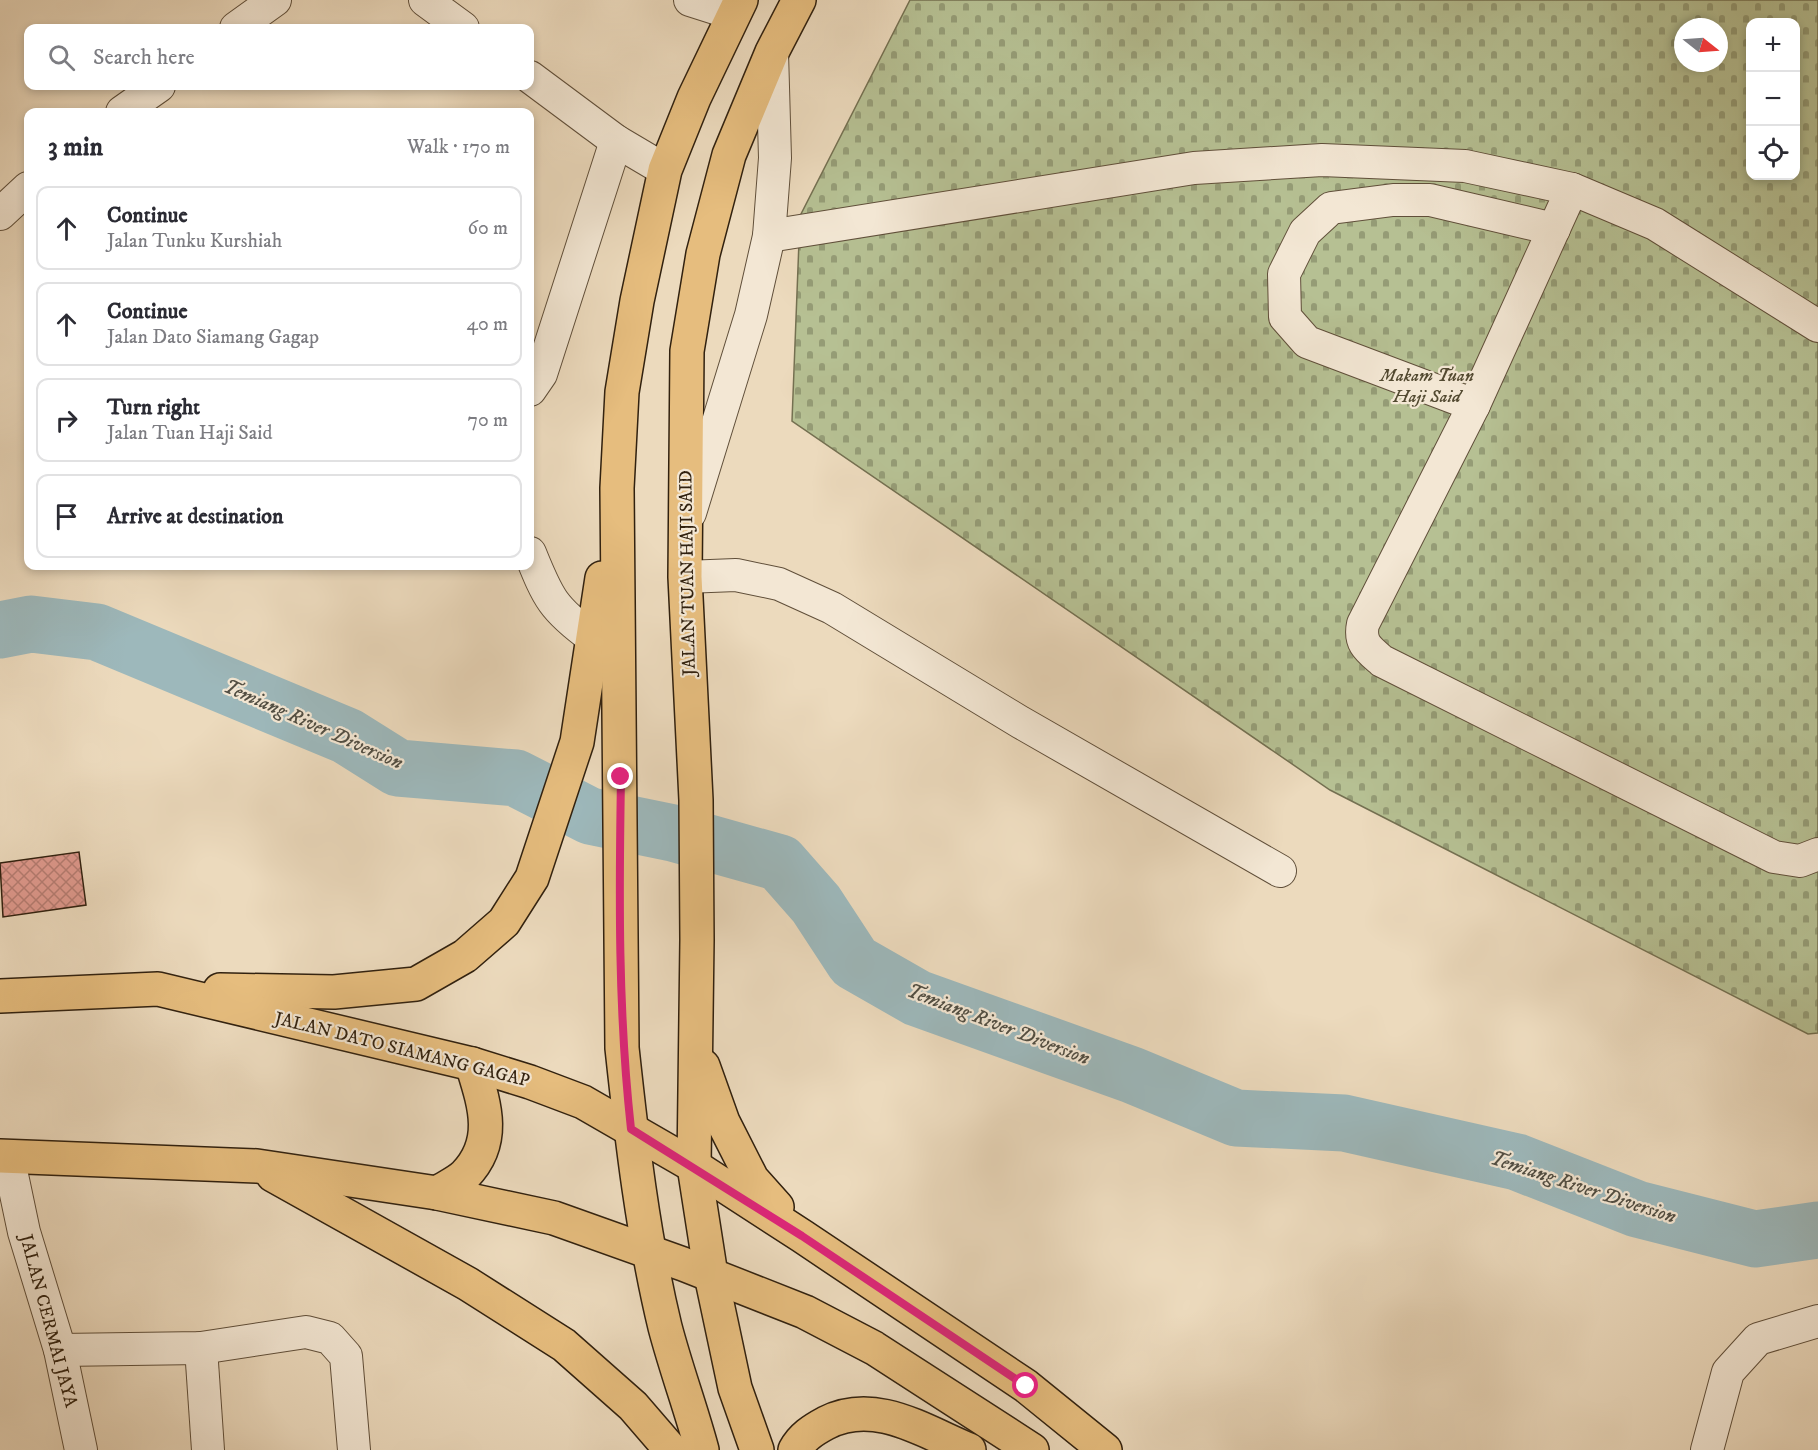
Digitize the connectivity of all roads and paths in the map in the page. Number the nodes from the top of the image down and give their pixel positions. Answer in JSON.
{"nodes":[{"id":1,"x":274,"y":0,"type":"edge"},
{"id":2,"x":425,"y":0,"type":"edge"},
{"id":3,"x":690,"y":0,"type":"edge"},
{"id":4,"x":799,"y":0,"type":"edge"},
{"id":5,"x":737,"y":7,"type":"edge"},
{"id":6,"x":241,"y":24,"type":"edge"},
{"id":7,"x":458,"y":24,"type":"edge"},
{"id":8,"x":772,"y":52,"type":"junction"},
{"id":9,"x":534,"y":80,"type":"edge"},
{"id":10,"x":153,"y":90,"type":"edge"},
{"id":11,"x":128,"y":108,"type":"edge"},
{"id":12,"x":616,"y":141,"type":"junction"},
{"id":13,"x":1322,"y":159,"type":"junction"},
{"id":14,"x":665,"y":170,"type":"junction"},
{"id":15,"x":1572,"y":189,"type":"junction"},
{"id":16,"x":24,"y":192,"type":"edge"},
{"id":17,"x":1331,"y":208,"type":"junction"},
{"id":18,"x":0,"y":214,"type":"edge"},
{"id":19,"x":1554,"y":229,"type":"junction"},
{"id":20,"x":769,"y":236,"type":"junction"},
{"id":21,"x":1818,"y":326,"type":"edge"},
{"id":22,"x":534,"y":384,"type":"edge"},
{"id":23,"x":1474,"y":405,"type":"junction"},
{"id":24,"x":617,"y":488,"type":"junction"},
{"id":25,"x":685,"y":529,"type":"junction"},
{"id":26,"x":534,"y":563,"type":"edge"},
{"id":27,"x":685,"y":577,"type":"junction"},
{"id":28,"x":593,"y":638,"type":"junction"},
{"id":29,"x":1818,"y":854,"type":"edge"},
{"id":30,"x":1280,"y":871,"type":"dead end"},
{"id":31,"x":158,"y":989,"type":"junction"},
{"id":32,"x":0,"y":996,"type":"edge"},
{"id":33,"x":696,"y":1044,"type":"junction"},
{"id":34,"x":472,"y":1064,"type":"junction"},
{"id":35,"x":631,"y":1129,"type":"junction"},
{"id":36,"x":4,"y":1156,"type":"edge"},
{"id":37,"x":257,"y":1166,"type":"junction"},
{"id":38,"x":694,"y":1166,"type":"junction"},
{"id":39,"x":437,"y":1193,"type":"junction"},
{"id":40,"x":12,"y":1236,"type":"edge"},
{"id":41,"x":802,"y":1236,"type":"junction"},
{"id":42,"x":651,"y":1255,"type":"junction"},
{"id":43,"x":697,"y":1269,"type":"junction"},
{"id":44,"x":1818,"y":1321,"type":"edge"},
{"id":45,"x":201,"y":1347,"type":"junction"},
{"id":46,"x":60,"y":1350,"type":"junction"},
{"id":47,"x":81,"y":1450,"type":"edge"},
{"id":48,"x":208,"y":1450,"type":"edge"},
{"id":49,"x":354,"y":1450,"type":"edge"},
{"id":50,"x":671,"y":1450,"type":"edge"},
{"id":51,"x":702,"y":1450,"type":"edge"},
{"id":52,"x":757,"y":1450,"type":"edge"},
{"id":53,"x":795,"y":1450,"type":"edge"},
{"id":54,"x":969,"y":1450,"type":"edge"},
{"id":55,"x":1032,"y":1450,"type":"edge"},
{"id":56,"x":1105,"y":1450,"type":"edge"},
{"id":57,"x":1707,"y":1450,"type":"edge"}],
"edges":[{"from":1,"to":6,"type":"street"},
{"from":2,"to":7,"type":"street"},
{"from":3,"to":5,"type":"street"},
{"from":4,"to":8,"type":"main road","name":"JALAN TUAN HAJI SAID"},
{"from":5,"to":14,"type":"main road"},
{"from":8,"to":20,"type":"street"},
{"from":8,"to":25,"type":"main road","name":"JALAN TUAN HAJI SAID"},
{"from":9,"to":12,"type":"street"},
{"from":10,"to":11,"type":"street"},
{"from":12,"to":14,"type":"street"},
{"from":12,"to":22,"type":"street"},
{"from":13,"to":15,"type":"street"},
{"from":13,"to":17,"type":"street"},
{"from":13,"to":20,"type":"street"},
{"from":14,"to":24,"type":"main road"},
{"from":15,"to":19,"type":"street"},
{"from":15,"to":21,"type":"street"},
{"from":16,"to":18,"type":"street"},
{"from":17,"to":19,"type":"street"},
{"from":17,"to":23,"type":"street"},
{"from":19,"to":23,"type":"street"},
{"from":20,"to":25,"type":"street"},
{"from":23,"to":29,"type":"street"},
{"from":24,"to":28,"type":"main road"},
{"from":24,"to":35,"type":"main road"},
{"from":25,"to":27,"type":"main road","name":"JALAN TUAN HAJI SAID"},
{"from":26,"to":28,"type":"street"},
{"from":27,"to":30,"type":"street"},
{"from":27,"to":33,"type":"main road","name":"JALAN TUAN HAJI SAID"},
{"from":28,"to":31,"type":"main road"},
{"from":31,"to":32,"type":"main road","name":"JALAN DATO SIAMANG GAGAP"},
{"from":31,"to":34,"type":"main road","name":"JALAN DATO SIAMANG GAGAP"},
{"from":33,"to":38,"type":"main road","name":"JALAN TUAN HAJI SAID"},
{"from":33,"to":41,"type":"main road"},
{"from":34,"to":35,"type":"main road","name":"JALAN DATO SIAMANG GAGAP"},
{"from":34,"to":39,"type":"main road"},
{"from":35,"to":38,"type":"main road","name":"JALAN DATO SIAMANG GAGAP"},
{"from":35,"to":42,"type":"main road"},
{"from":36,"to":37,"type":"main road"},
{"from":36,"to":40,"type":"street","name":"JALAN CERMAI JAYA"},
{"from":37,"to":39,"type":"main road"},
{"from":37,"to":50,"type":"main road"},
{"from":38,"to":41,"type":"main road","name":"JALAN DATO SIAMANG GAGAP"},
{"from":38,"to":43,"type":"main road","name":"JALAN TUAN HAJI SAID"},
{"from":39,"to":42,"type":"main road"},
{"from":40,"to":46,"type":"street","name":"JALAN CERMAI JAYA"},
{"from":41,"to":56,"type":"main road"},
{"from":42,"to":43,"type":"main road"},
{"from":42,"to":51,"type":"main road"},
{"from":43,"to":52,"type":"main road","name":"JALAN TUAN HAJI SAID"},
{"from":43,"to":55,"type":"main road"},
{"from":44,"to":57,"type":"street"},
{"from":45,"to":46,"type":"street"},
{"from":45,"to":48,"type":"street"},
{"from":45,"to":49,"type":"street"},
{"from":46,"to":47,"type":"street","name":"JALAN CERMAI JAYA"},
{"from":53,"to":54,"type":"main road"}]}
